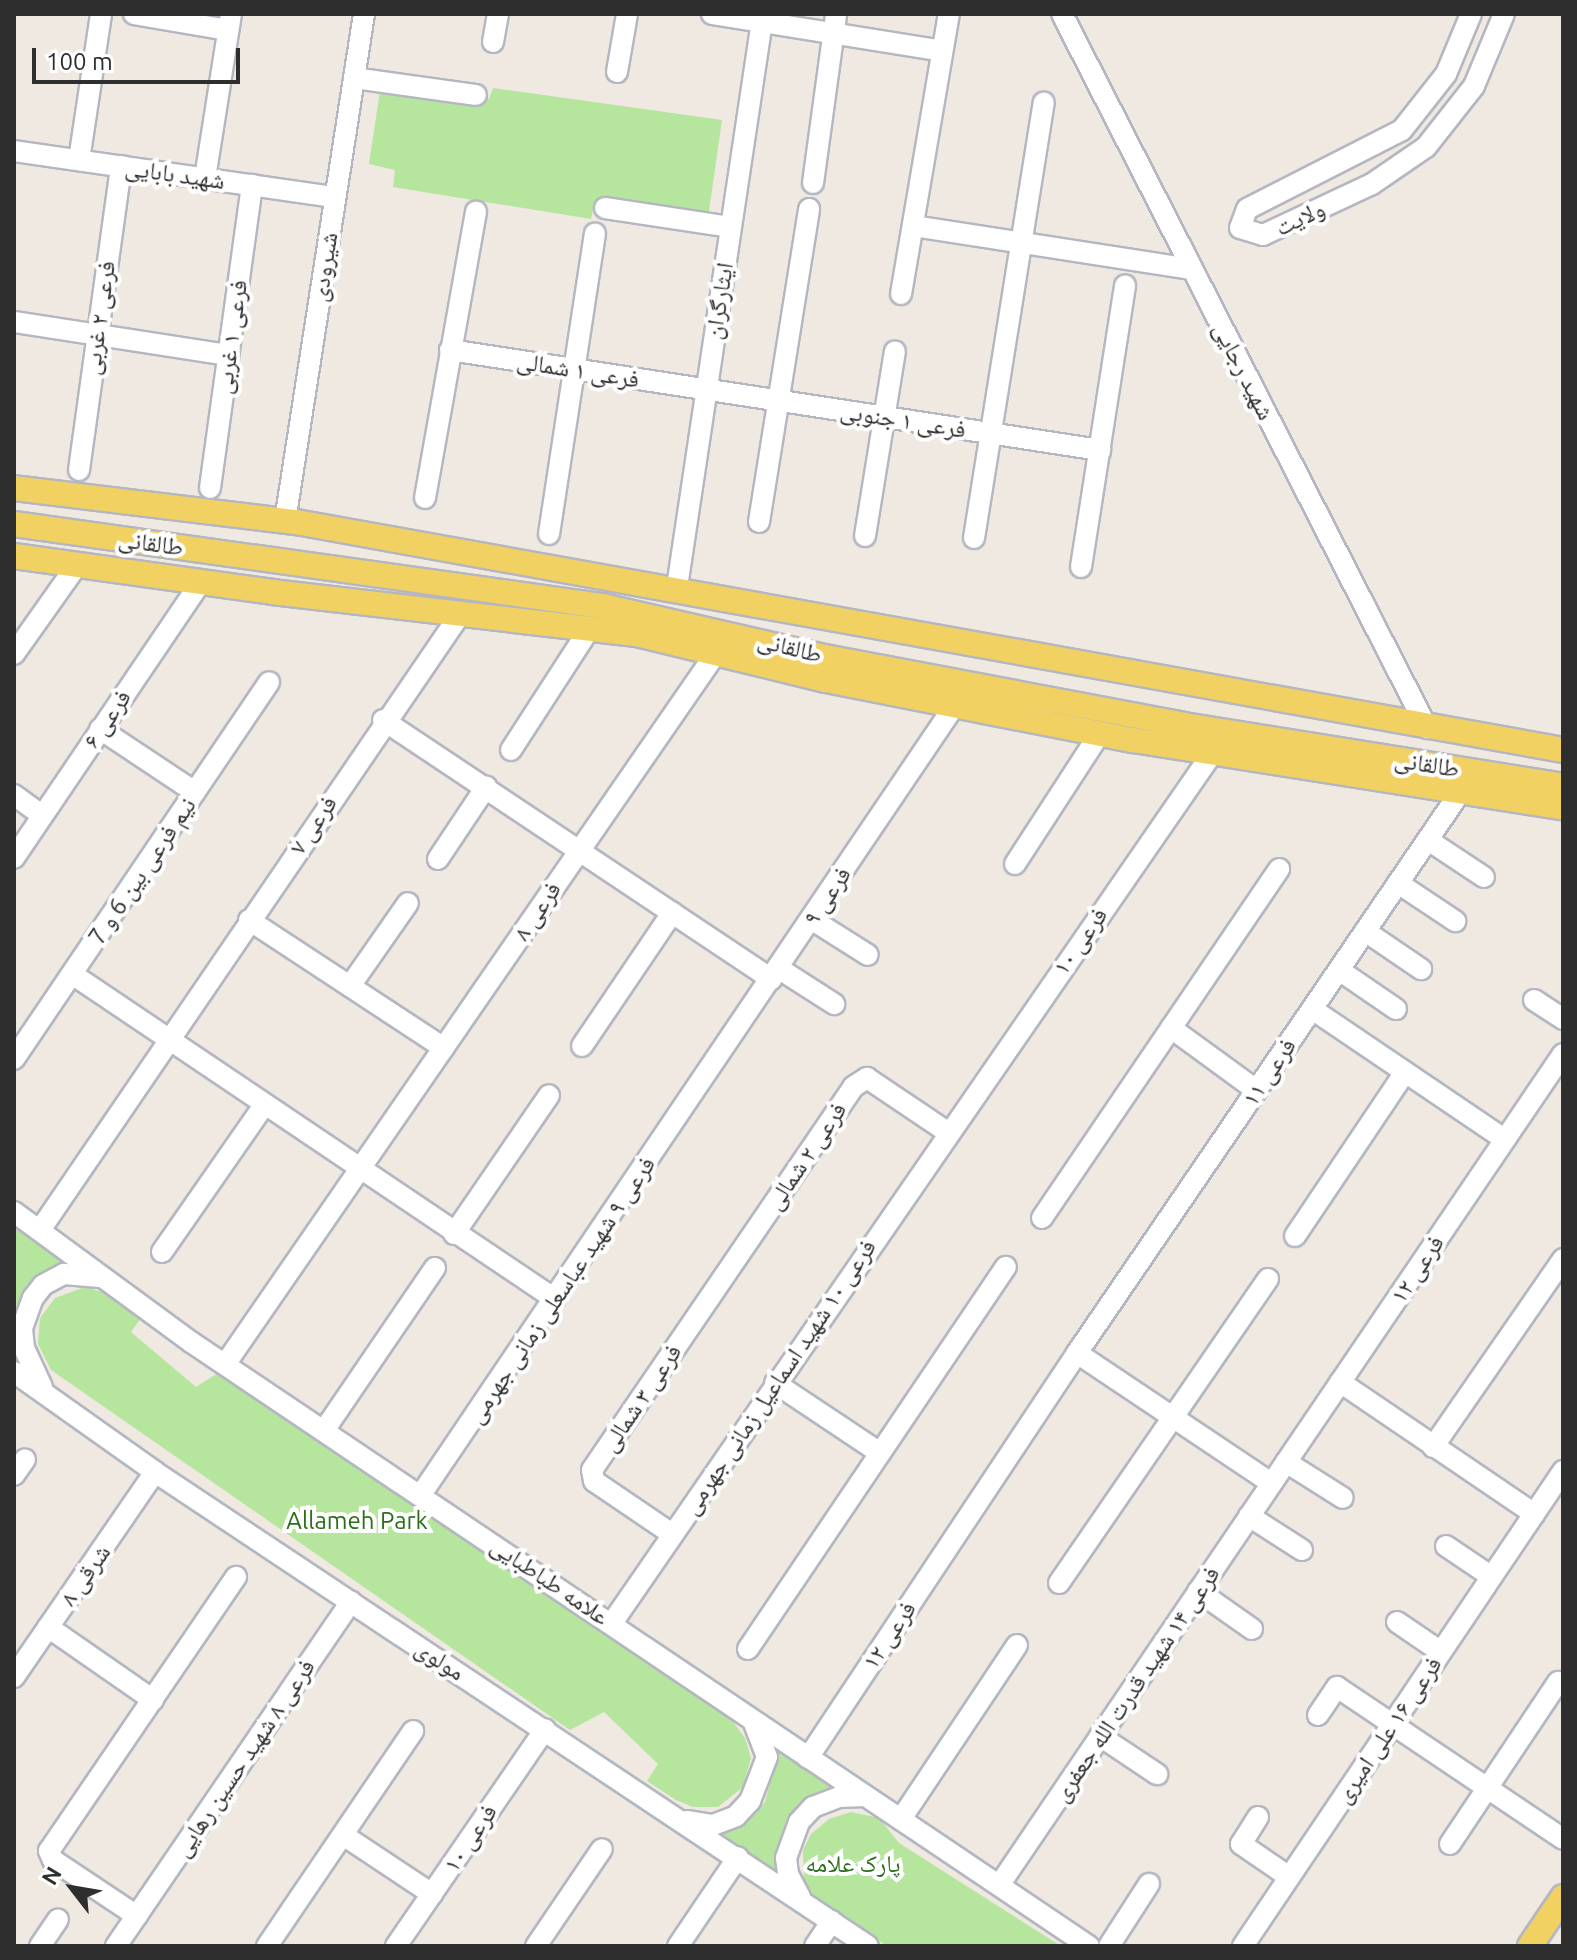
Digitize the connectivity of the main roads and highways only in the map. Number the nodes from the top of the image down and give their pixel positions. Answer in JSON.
{"nodes":[{"id":1,"x":14,"y":488,"type":"edge"},
{"id":2,"x":14,"y":524,"type":"edge"},
{"id":3,"x":14,"y":556,"type":"edge"},
{"id":4,"x":807,"y":652,"type":"junction"},
{"id":5,"x":881,"y":690,"type":"junction"},
{"id":6,"x":1563,"y":750,"type":"edge"},
{"id":7,"x":1563,"y":786,"type":"edge"},
{"id":8,"x":1563,"y":807,"type":"edge"},
{"id":9,"x":1560,"y":1907,"type":"edge"},
{"id":10,"x":1530,"y":1946,"type":"edge"}],
"edges":[{"from":1,"to":6,"type":"main road","name":"طالقانی"},
{"from":2,"to":4,"type":"main road","name":"طالقانی"},
{"from":3,"to":5,"type":"main road"},
{"from":4,"to":5,"type":"main road"},
{"from":4,"to":7,"type":"main road","name":"طالقانی"},
{"from":5,"to":8,"type":"main road"},
{"from":9,"to":10,"type":"main road"}]}
